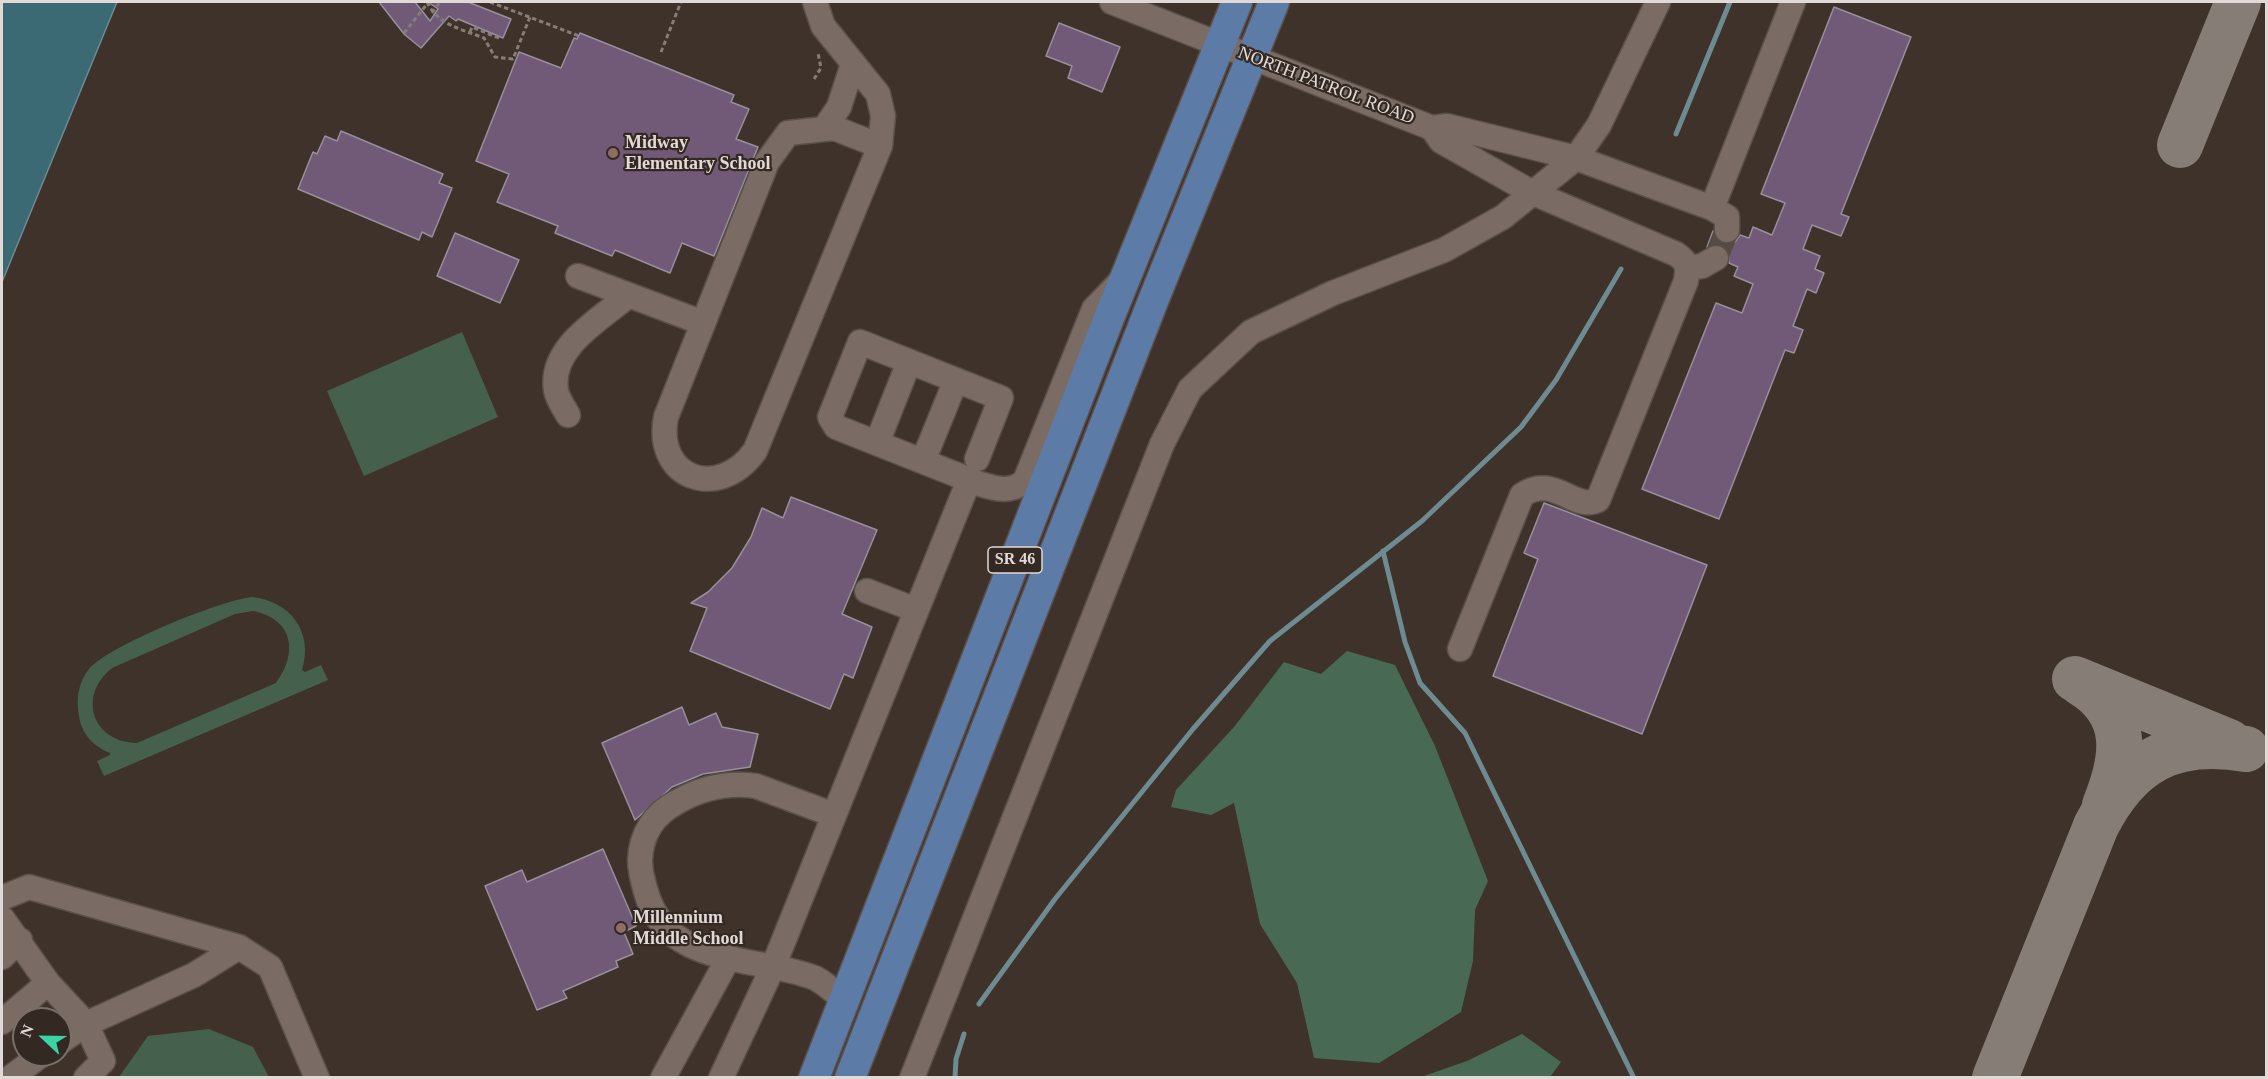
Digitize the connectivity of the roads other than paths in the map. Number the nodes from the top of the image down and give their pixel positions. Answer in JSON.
{"nodes":[{"id":1,"x":815,"y":2,"type":"edge"},
{"id":2,"x":1112,"y":2,"type":"edge"},
{"id":3,"x":1237,"y":2,"type":"edge"},
{"id":4,"x":1274,"y":2,"type":"edge"},
{"id":5,"x":1658,"y":2,"type":"edge"},
{"id":6,"x":1793,"y":2,"type":"edge"},
{"id":7,"x":1220,"y":44,"type":"junction"},
{"id":8,"x":1251,"y":57,"type":"junction"},
{"id":9,"x":853,"y":64,"type":"junction"},
{"id":10,"x":1432,"y":128,"type":"junction"},
{"id":11,"x":824,"y":129,"type":"junction"},
{"id":12,"x":1501,"y":140,"type":"junction"},
{"id":13,"x":880,"y":146,"type":"junction"},
{"id":14,"x":1576,"y":158,"type":"junction"},
{"id":15,"x":1488,"y":168,"type":"junction"},
{"id":16,"x":1531,"y":192,"type":"junction"},
{"id":17,"x":1712,"y":208,"type":"junction"},
{"id":18,"x":1728,"y":230,"type":"dead end"},
{"id":19,"x":1716,"y":258,"type":"dead end"},
{"id":20,"x":1688,"y":268,"type":"junction"},
{"id":21,"x":1127,"y":275,"type":"junction"},
{"id":22,"x":578,"y":276,"type":"dead end"},
{"id":23,"x":629,"y":295,"type":"junction"},
{"id":24,"x":702,"y":323,"type":"junction"},
{"id":25,"x":909,"y":362,"type":"junction"},
{"id":26,"x":956,"y":380,"type":"junction"},
{"id":27,"x":568,"y":415,"type":"dead end"},
{"id":28,"x":877,"y":443,"type":"junction"},
{"id":29,"x":923,"y":461,"type":"junction"},
{"id":30,"x":973,"y":470,"type":"junction"},
{"id":31,"x":867,"y":591,"type":"dead end"},
{"id":32,"x":916,"y":610,"type":"junction"},
{"id":33,"x":1460,"y":649,"type":"dead end"},
{"id":34,"x":834,"y":815,"type":"junction"},
{"id":35,"x":2,"y":898,"type":"edge"},
{"id":36,"x":2,"y":918,"type":"edge"},
{"id":37,"x":20,"y":940,"type":"junction"},
{"id":38,"x":239,"y":947,"type":"junction"},
{"id":39,"x":2,"y":957,"type":"edge"},
{"id":40,"x":728,"y":959,"type":"junction"},
{"id":41,"x":773,"y":967,"type":"junction"},
{"id":42,"x":48,"y":983,"type":"junction"},
{"id":43,"x":844,"y":999,"type":"junction"},
{"id":44,"x":2,"y":1022,"type":"edge"},
{"id":45,"x":86,"y":1024,"type":"junction"},
{"id":46,"x":72,"y":1034,"type":"edge"},
{"id":47,"x":24,"y":1067,"type":"edge"},
{"id":48,"x":10,"y":1077,"type":"edge"},
{"id":49,"x":86,"y":1077,"type":"edge"},
{"id":50,"x":316,"y":1077,"type":"edge"},
{"id":51,"x":663,"y":1077,"type":"edge"},
{"id":52,"x":721,"y":1077,"type":"edge"},
{"id":53,"x":814,"y":1077,"type":"edge"},
{"id":54,"x":850,"y":1077,"type":"edge"},
{"id":55,"x":912,"y":1077,"type":"edge"}],
"edges":[{"from":1,"to":9,"type":"street"},
{"from":2,"to":7,"type":"street","name":"NORTH PATROL ROAD"},
{"from":3,"to":7,"type":"main road","number":"SR 46"},
{"from":4,"to":8,"type":"main road","number":"SR 46"},
{"from":5,"to":14,"type":"street"},
{"from":6,"to":17,"type":"street"},
{"from":7,"to":8,"type":"street","name":"NORTH PATROL ROAD"},
{"from":7,"to":21,"type":"main road","number":"SR 46"},
{"from":8,"to":10,"type":"street","name":"NORTH PATROL ROAD"},
{"from":8,"to":54,"type":"main road","number":"SR 46"},
{"from":9,"to":11,"type":"street"},
{"from":9,"to":13,"type":"street"},
{"from":10,"to":12,"type":"street","name":"NORTH PATROL ROAD"},
{"from":10,"to":15,"type":"street","name":"NORTH PATROL ROAD"},
{"from":11,"to":13,"type":"street"},
{"from":11,"to":24,"type":"street"},
{"from":12,"to":14,"type":"street","name":"NORTH PATROL ROAD"},
{"from":12,"to":15,"type":"street"},
{"from":13,"to":24,"type":"street"},
{"from":14,"to":16,"type":"street"},
{"from":14,"to":17,"type":"street","name":"NORTH PATROL ROAD"},
{"from":15,"to":16,"type":"street","name":"NORTH PATROL ROAD"},
{"from":16,"to":20,"type":"street","name":"NORTH PATROL ROAD"},
{"from":16,"to":55,"type":"street"},
{"from":17,"to":18,"type":"street"},
{"from":19,"to":20,"type":"street"},
{"from":20,"to":33,"type":"street"},
{"from":21,"to":30,"type":"street"},
{"from":21,"to":43,"type":"main road","number":"SR 46"},
{"from":22,"to":23,"type":"street"},
{"from":23,"to":24,"type":"street"},
{"from":23,"to":27,"type":"street"},
{"from":25,"to":26,"type":"street"},
{"from":25,"to":28,"type":"street"},
{"from":25,"to":28,"type":"street"},
{"from":26,"to":29,"type":"street"},
{"from":26,"to":30,"type":"street"},
{"from":28,"to":29,"type":"street"},
{"from":29,"to":30,"type":"street"},
{"from":30,"to":32,"type":"street"},
{"from":31,"to":32,"type":"street"},
{"from":32,"to":34,"type":"street"},
{"from":34,"to":40,"type":"street"},
{"from":34,"to":41,"type":"street"},
{"from":35,"to":38,"type":"street"},
{"from":36,"to":37,"type":"street"},
{"from":37,"to":39,"type":"street"},
{"from":37,"to":42,"type":"street"},
{"from":38,"to":45,"type":"street"},
{"from":38,"to":50,"type":"street"},
{"from":40,"to":41,"type":"street"},
{"from":40,"to":51,"type":"street"},
{"from":41,"to":43,"type":"street"},
{"from":41,"to":52,"type":"street"},
{"from":42,"to":44,"type":"street"},
{"from":42,"to":45,"type":"street"},
{"from":43,"to":53,"type":"main road","number":"SR 46"},
{"from":45,"to":46,"type":"street"},
{"from":45,"to":49,"type":"street"},
{"from":47,"to":48,"type":"street"}]}
